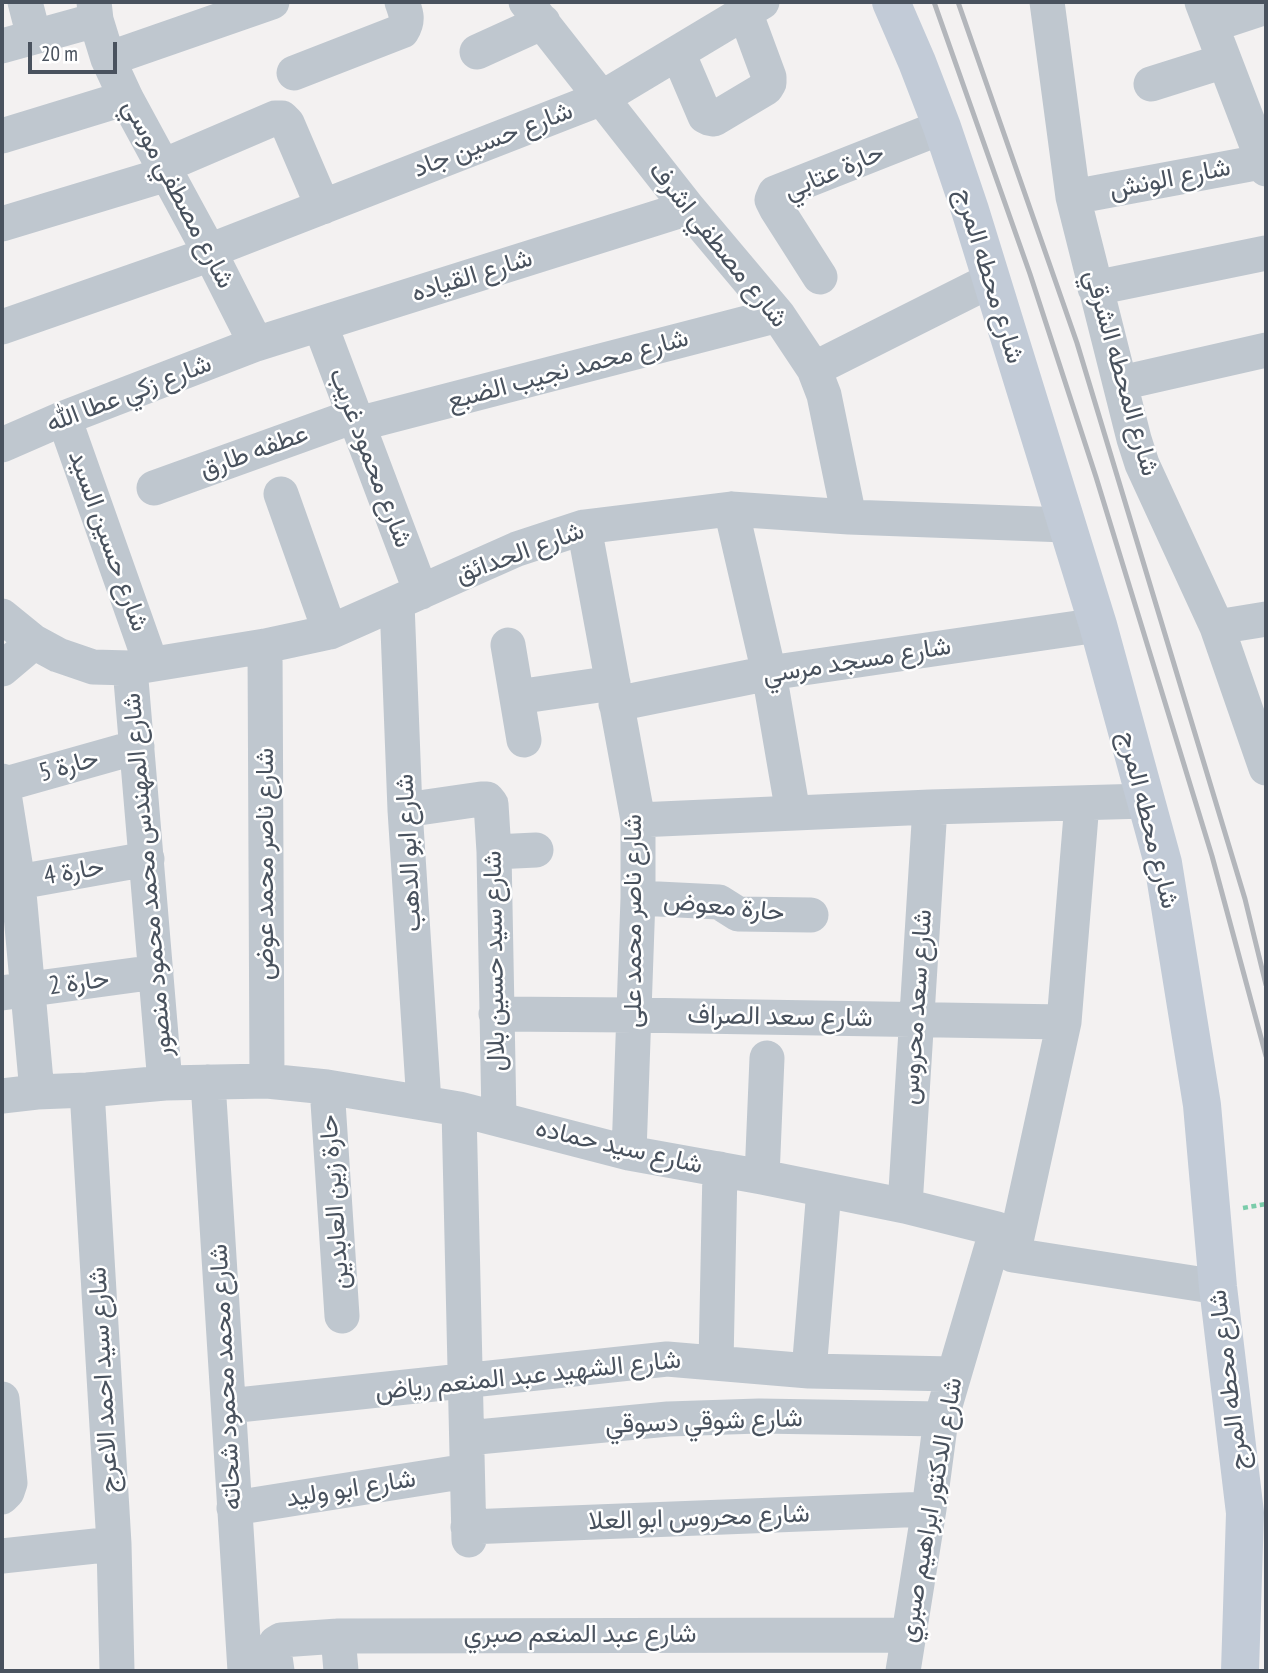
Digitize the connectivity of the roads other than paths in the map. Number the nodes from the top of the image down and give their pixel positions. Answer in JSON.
{"nodes":[{"id":1,"x":25,"y":2,"type":"edge"},
{"id":2,"x":272,"y":2,"type":"edge"},
{"id":3,"x":402,"y":2,"type":"edge"},
{"id":4,"x":891,"y":2,"type":"edge"},
{"id":5,"x":1047,"y":2,"type":"edge"},
{"id":6,"x":754,"y":7,"type":"edge"},
{"id":7,"x":1266,"y":7,"type":"edge"},
{"id":8,"x":95,"y":11,"type":"edge"},
{"id":9,"x":535,"y":12,"type":"edge"},
{"id":10,"x":1207,"y":13,"type":"edge"},
{"id":11,"x":18,"y":42,"type":"edge"},
{"id":12,"x":477,"y":52,"type":"dead end"},
{"id":13,"x":678,"y":53,"type":"junction"},
{"id":14,"x":108,"y":59,"type":"junction"},
{"id":15,"x":1224,"y":61,"type":"junction"},
{"id":16,"x":294,"y":73,"type":"dead end"},
{"id":17,"x":1152,"y":84,"type":"dead end"},
{"id":18,"x":126,"y":98,"type":"junction"},
{"id":19,"x":602,"y":98,"type":"junction"},
{"id":20,"x":942,"y":127,"type":"junction"},
{"id":21,"x":2,"y":136,"type":"edge"},
{"id":22,"x":1265,"y":164,"type":"edge"},
{"id":23,"x":165,"y":170,"type":"junction"},
{"id":24,"x":1073,"y":197,"type":"junction"},
{"id":25,"x":323,"y":207,"type":"junction"},
{"id":26,"x":688,"y":208,"type":"junction"},
{"id":27,"x":2,"y":224,"type":"edge"},
{"id":28,"x":210,"y":252,"type":"junction"},
{"id":29,"x":1266,"y":253,"type":"edge"},
{"id":30,"x":820,"y":277,"type":"dead end"},
{"id":31,"x":991,"y":280,"type":"junction"},
{"id":32,"x":1095,"y":288,"type":"junction"},
{"id":33,"x":778,"y":316,"type":"junction"},
{"id":34,"x":320,"y":324,"type":"junction"},
{"id":35,"x":2,"y":327,"type":"edge"},
{"id":36,"x":256,"y":344,"type":"junction"},
{"id":37,"x":1266,"y":350,"type":"edge"},
{"id":38,"x":814,"y":369,"type":"junction"},
{"id":39,"x":1121,"y":383,"type":"junction"},
{"id":40,"x":64,"y":418,"type":"junction"},
{"id":41,"x":356,"y":420,"type":"junction"},
{"id":42,"x":2,"y":445,"type":"edge"},
{"id":43,"x":154,"y":488,"type":"dead end"},
{"id":44,"x":281,"y":494,"type":"dead end"},
{"id":45,"x":731,"y":509,"type":"junction"},
{"id":46,"x":849,"y":517,"type":"junction"},
{"id":47,"x":1066,"y":525,"type":"junction"},
{"id":48,"x":584,"y":527,"type":"junction"},
{"id":49,"x":409,"y":597,"type":"junction"},
{"id":50,"x":2,"y":616,"type":"edge"},
{"id":51,"x":1266,"y":619,"type":"edge"},
{"id":52,"x":1098,"y":625,"type":"junction"},
{"id":53,"x":1217,"y":627,"type":"junction"},
{"id":54,"x":330,"y":632,"type":"junction"},
{"id":55,"x":34,"y":642,"type":"junction"},
{"id":56,"x":508,"y":645,"type":"dead end"},
{"id":57,"x":265,"y":646,"type":"junction"},
{"id":58,"x":141,"y":666,"type":"junction"},
{"id":59,"x":2,"y":669,"type":"edge"},
{"id":60,"x":769,"y":673,"type":"junction"},
{"id":61,"x":615,"y":693,"type":"junction"},
{"id":62,"x":517,"y":697,"type":"junction"},
{"id":63,"x":524,"y":740,"type":"dead end"},
{"id":64,"x":137,"y":747,"type":"junction"},
{"id":65,"x":1266,"y":768,"type":"edge"},
{"id":66,"x":2,"y":783,"type":"edge"},
{"id":67,"x":1146,"y":801,"type":"junction"},
{"id":68,"x":1082,"y":803,"type":"junction"},
{"id":69,"x":930,"y":807,"type":"junction"},
{"id":70,"x":405,"y":810,"type":"junction"},
{"id":71,"x":793,"y":813,"type":"junction"},
{"id":72,"x":638,"y":820,"type":"junction"},
{"id":73,"x":536,"y":850,"type":"dead end"},
{"id":74,"x":494,"y":852,"type":"junction"},
{"id":75,"x":147,"y":859,"type":"junction"},
{"id":76,"x":10,"y":883,"type":"edge"},
{"id":77,"x":638,"y":898,"type":"junction"},
{"id":78,"x":811,"y":915,"type":"dead end"},
{"id":79,"x":156,"y":972,"type":"junction"},
{"id":80,"x":15,"y":991,"type":"edge"},
{"id":81,"x":496,"y":1014,"type":"junction"},
{"id":82,"x":634,"y":1015,"type":"junction"},
{"id":83,"x":916,"y":1020,"type":"junction"},
{"id":84,"x":1064,"y":1022,"type":"junction"},
{"id":85,"x":767,"y":1058,"type":"dead end"},
{"id":86,"x":267,"y":1081,"type":"junction"},
{"id":87,"x":208,"y":1082,"type":"junction"},
{"id":88,"x":166,"y":1083,"type":"junction"},
{"id":89,"x":327,"y":1087,"type":"junction"},
{"id":90,"x":87,"y":1090,"type":"junction"},
{"id":91,"x":37,"y":1092,"type":"junction"},
{"id":92,"x":2,"y":1096,"type":"edge"},
{"id":93,"x":424,"y":1103,"type":"junction"},
{"id":94,"x":458,"y":1110,"type":"junction"},
{"id":95,"x":499,"y":1119,"type":"junction"},
{"id":96,"x":629,"y":1153,"type":"junction"},
{"id":97,"x":720,"y":1169,"type":"junction"},
{"id":98,"x":762,"y":1177,"type":"junction"},
{"id":99,"x":824,"y":1190,"type":"junction"},
{"id":100,"x":905,"y":1206,"type":"junction"},
{"id":101,"x":1005,"y":1242,"type":"junction"},
{"id":102,"x":1218,"y":1287,"type":"junction"},
{"id":103,"x":342,"y":1317,"type":"dead end"},
{"id":104,"x":716,"y":1363,"type":"junction"},
{"id":105,"x":809,"y":1371,"type":"junction"},
{"id":106,"x":953,"y":1374,"type":"junction"},
{"id":107,"x":465,"y":1381,"type":"junction"},
{"id":108,"x":2,"y":1399,"type":"edge"},
{"id":109,"x":229,"y":1406,"type":"junction"},
{"id":110,"x":941,"y":1419,"type":"junction"},
{"id":111,"x":467,"y":1455,"type":"junction"},
{"id":112,"x":2,"y":1497,"type":"edge"},
{"id":113,"x":234,"y":1508,"type":"junction"},
{"id":114,"x":929,"y":1509,"type":"junction"},
{"id":115,"x":114,"y":1544,"type":"junction"},
{"id":116,"x":2,"y":1556,"type":"edge"},
{"id":117,"x":909,"y":1635,"type":"junction"},
{"id":118,"x":338,"y":1636,"type":"junction"},
{"id":119,"x":260,"y":1670,"type":"edge"},
{"id":120,"x":117,"y":1671,"type":"edge"},
{"id":121,"x":341,"y":1671,"type":"edge"},
{"id":122,"x":903,"y":1671,"type":"edge"},
{"id":123,"x":1240,"y":1671,"type":"edge"}],
"edges":[{"from":1,"to":11,"type":"street"},
{"from":2,"to":14,"type":"street"},
{"from":3,"to":16,"type":"street"},
{"from":4,"to":20,"type":"main road","name":"شارع محطه المرج"},
{"from":5,"to":24,"type":"street","name":"شارع المحطه الشرقي"},
{"from":6,"to":13,"type":"street","name":"شارع حسين جاد"},
{"from":6,"to":13,"type":"street"},
{"from":7,"to":10,"type":"street"},
{"from":8,"to":11,"type":"street"},
{"from":8,"to":14,"type":"street","name":"شارع مصطفي موسي"},
{"from":9,"to":12,"type":"street"},
{"from":9,"to":19,"type":"street","name":"شارع مصطفي اشرف"},
{"from":10,"to":15,"type":"street"},
{"from":13,"to":19,"type":"street","name":"شارع حسين جاد"},
{"from":14,"to":18,"type":"street","name":"شارع مصطفي موسي"},
{"from":15,"to":17,"type":"street"},
{"from":15,"to":22,"type":"street"},
{"from":18,"to":21,"type":"street"},
{"from":18,"to":23,"type":"street","name":"شارع مصطفي موسي"},
{"from":19,"to":25,"type":"street","name":"شارع حسين جاد"},
{"from":19,"to":26,"type":"street","name":"شارع مصطفي اشرف"},
{"from":20,"to":30,"type":"street","name":"حارة عتابي"},
{"from":20,"to":31,"type":"main road","name":"شارع محطه المرج"},
{"from":22,"to":24,"type":"street","name":"شارع الونش"},
{"from":23,"to":25,"type":"street"},
{"from":23,"to":27,"type":"street"},
{"from":23,"to":28,"type":"street","name":"شارع مصطفي موسي"},
{"from":24,"to":32,"type":"street","name":"شارع المحطه الشرقي"},
{"from":25,"to":28,"type":"street","name":"شارع حسين جاد"},
{"from":26,"to":33,"type":"street","name":"شارع مصطفي اشرف"},
{"from":26,"to":34,"type":"street","name":"شارع القياده"},
{"from":28,"to":35,"type":"street","name":"شارع حسين جاد"},
{"from":28,"to":36,"type":"street","name":"شارع مصطفي موسي"},
{"from":29,"to":32,"type":"street"},
{"from":31,"to":38,"type":"street"},
{"from":31,"to":47,"type":"main road","name":"شارع محطه المرج"},
{"from":32,"to":39,"type":"street","name":"شارع المحطه الشرقي"},
{"from":33,"to":38,"type":"street","name":"شارع مصطفي اشرف"},
{"from":33,"to":41,"type":"street","name":"شارع محمد نجيب الضبع"},
{"from":34,"to":36,"type":"street","name":"شارع القياده"},
{"from":34,"to":41,"type":"street","name":"شارع محمود غريب"},
{"from":36,"to":40,"type":"street","name":"شارع زكي عطا الله"},
{"from":37,"to":39,"type":"street"},
{"from":38,"to":46,"type":"street","name":"شارع مصطفي اشرف"},
{"from":39,"to":53,"type":"street","name":"شارع المحطه الشرقي"},
{"from":40,"to":42,"type":"street","name":"شارع زكي عطا الله"},
{"from":40,"to":58,"type":"street","name":"شارع حسين السيد"},
{"from":41,"to":43,"type":"street","name":"عطفه طارق"},
{"from":41,"to":49,"type":"street","name":"شارع محمود غريب"},
{"from":44,"to":54,"type":"street"},
{"from":45,"to":46,"type":"street","name":"شارع الحدائق"},
{"from":45,"to":48,"type":"street","name":"شارع الحدائق"},
{"from":45,"to":60,"type":"street"},
{"from":46,"to":47,"type":"street","name":"شارع الحدائق"},
{"from":47,"to":52,"type":"main road","name":"شارع محطه المرج"},
{"from":48,"to":49,"type":"street","name":"شارع الحدائق"},
{"from":48,"to":61,"type":"street","name":"شارع ناصر محمد على"},
{"from":49,"to":54,"type":"street","name":"شارع الحدائق"},
{"from":49,"to":70,"type":"street","name":"شارع ابو الدهب"},
{"from":50,"to":55,"type":"street","name":"شارع الحدائق"},
{"from":51,"to":53,"type":"street"},
{"from":52,"to":60,"type":"street","name":"شارع مسجد مرسي"},
{"from":52,"to":67,"type":"main road","name":"شارع محطه المرج"},
{"from":53,"to":65,"type":"street","name":"شارع المحطه الشرقي"},
{"from":54,"to":57,"type":"street","name":"شارع الحدائق"},
{"from":55,"to":58,"type":"street","name":"شارع الحدائق"},
{"from":55,"to":59,"type":"street"},
{"from":56,"to":62,"type":"street"},
{"from":57,"to":58,"type":"street","name":"شارع الحدائق"},
{"from":57,"to":86,"type":"street","name":"شارع ناصر محمد عوض"},
{"from":58,"to":64,"type":"street","name":"شارع المهندس محمد محمود منصور"},
{"from":60,"to":61,"type":"street","name":"شارع مسجد مرسي"},
{"from":60,"to":71,"type":"street"},
{"from":61,"to":62,"type":"street","name":"شارع مسجد مرسي"},
{"from":61,"to":72,"type":"street","name":"شارع ناصر محمد على"},
{"from":62,"to":63,"type":"street"},
{"from":64,"to":66,"type":"street","name":"حارة 5"},
{"from":64,"to":75,"type":"street","name":"شارع المهندس محمد محمود منصور"},
{"from":66,"to":76,"type":"street"},
{"from":67,"to":68,"type":"street"},
{"from":67,"to":102,"type":"main road","name":"شارع محطه المرج"},
{"from":68,"to":69,"type":"street"},
{"from":68,"to":84,"type":"street","name":"شارع الدكتور ابراهيم صبري"},
{"from":69,"to":71,"type":"street"},
{"from":69,"to":83,"type":"street","name":"شارع سعد محروس"},
{"from":70,"to":74,"type":"street","name":"شارع سيد حسين بلال"},
{"from":70,"to":93,"type":"street","name":"شارع ابو الدهب"},
{"from":71,"to":72,"type":"street"},
{"from":72,"to":77,"type":"street","name":"شارع ناصر محمد على"},
{"from":73,"to":74,"type":"street"},
{"from":74,"to":81,"type":"street","name":"شارع سيد حسين بلال"},
{"from":75,"to":76,"type":"street","name":"حارة 4"},
{"from":75,"to":79,"type":"street","name":"شارع المهندس محمد محمود منصور"},
{"from":76,"to":80,"type":"street"},
{"from":77,"to":78,"type":"street","name":"حارة معوض"},
{"from":77,"to":82,"type":"street","name":"شارع ناصر محمد على"},
{"from":79,"to":80,"type":"street","name":"حارة 2"},
{"from":79,"to":88,"type":"street","name":"شارع المهندس محمد محمود منصور"},
{"from":80,"to":91,"type":"street"},
{"from":81,"to":82,"type":"street","name":"شارع سعد الصراف"},
{"from":81,"to":95,"type":"street","name":"شارع سيد حسين بلال"},
{"from":82,"to":83,"type":"street","name":"شارع سعد الصراف"},
{"from":82,"to":96,"type":"street","name":"شارع ناصر محمد على"},
{"from":83,"to":84,"type":"street","name":"شارع سعد الصراف"},
{"from":83,"to":100,"type":"street","name":"شارع سعد محروس"},
{"from":84,"to":101,"type":"street","name":"شارع الدكتور ابراهيم صبري"},
{"from":85,"to":98,"type":"street"},
{"from":86,"to":87,"type":"street","name":"شارع سيد حماده"},
{"from":86,"to":89,"type":"street","name":"شارع سيد حماده"},
{"from":87,"to":88,"type":"street","name":"شارع سيد حماده"},
{"from":87,"to":109,"type":"street","name":"شارع محمد محمود شحاته"},
{"from":88,"to":90,"type":"street","name":"شارع سيد حماده"},
{"from":89,"to":93,"type":"street","name":"شارع سيد حماده"},
{"from":89,"to":103,"type":"street","name":"حارة زين العابدين"},
{"from":90,"to":91,"type":"street","name":"شارع سيد حماده"},
{"from":90,"to":115,"type":"street","name":"شارع سيد احمد الاعرج"},
{"from":91,"to":92,"type":"street","name":"شارع سيد حماده"},
{"from":93,"to":94,"type":"street","name":"شارع سيد حماده"},
{"from":94,"to":95,"type":"street","name":"شارع سيد حماده"},
{"from":94,"to":107,"type":"street"},
{"from":95,"to":96,"type":"street","name":"شارع سيد حماده"},
{"from":96,"to":97,"type":"street","name":"شارع سيد حماده"},
{"from":97,"to":98,"type":"street","name":"شارع سيد حماده"},
{"from":97,"to":104,"type":"street"},
{"from":98,"to":99,"type":"street","name":"شارع سيد حماده"},
{"from":99,"to":100,"type":"street","name":"شارع سيد حماده"},
{"from":99,"to":105,"type":"street"},
{"from":100,"to":101,"type":"street","name":"شارع سيد حماده"},
{"from":101,"to":102,"type":"street","name":"شارع سيد حماده"},
{"from":101,"to":106,"type":"street","name":"شارع الدكتور ابراهيم صبري"},
{"from":102,"to":123,"type":"main road","name":"شارع محطه المرج"},
{"from":104,"to":105,"type":"street","name":"شارع الشهيد عبد المنعم رياض"},
{"from":104,"to":107,"type":"street","name":"شارع الشهيد عبد المنعم رياض"},
{"from":105,"to":106,"type":"street","name":"شارع الشهيد عبد المنعم رياض"},
{"from":106,"to":110,"type":"street","name":"شارع الدكتور ابراهيم صبري"},
{"from":107,"to":109,"type":"street","name":"شارع الشهيد عبد المنعم رياض"},
{"from":107,"to":111,"type":"street"},
{"from":108,"to":112,"type":"street"},
{"from":109,"to":113,"type":"street","name":"شارع محمد محمود شحاته"},
{"from":110,"to":111,"type":"street","name":"شارع شوقي دسوقي"},
{"from":110,"to":114,"type":"street","name":"شارع الدكتور ابراهيم صبري"},
{"from":111,"to":113,"type":"street","name":"شارع ابو وليد"},
{"from":111,"to":114,"type":"street","name":"شارع محروس ابو العلا"},
{"from":113,"to":119,"type":"street","name":"شارع محمد محمود شحاته"},
{"from":114,"to":117,"type":"street","name":"شارع الدكتور ابراهيم صبري"},
{"from":115,"to":116,"type":"street"},
{"from":115,"to":120,"type":"street","name":"شارع سيد احمد الاعرج"},
{"from":117,"to":118,"type":"street","name":"شارع عبد المنعم صبري"},
{"from":117,"to":122,"type":"street","name":"شارع الدكتور ابراهيم صبري"},
{"from":118,"to":119,"type":"street","name":"شارع عبد المنعم صبري"},
{"from":118,"to":121,"type":"street"}]}
